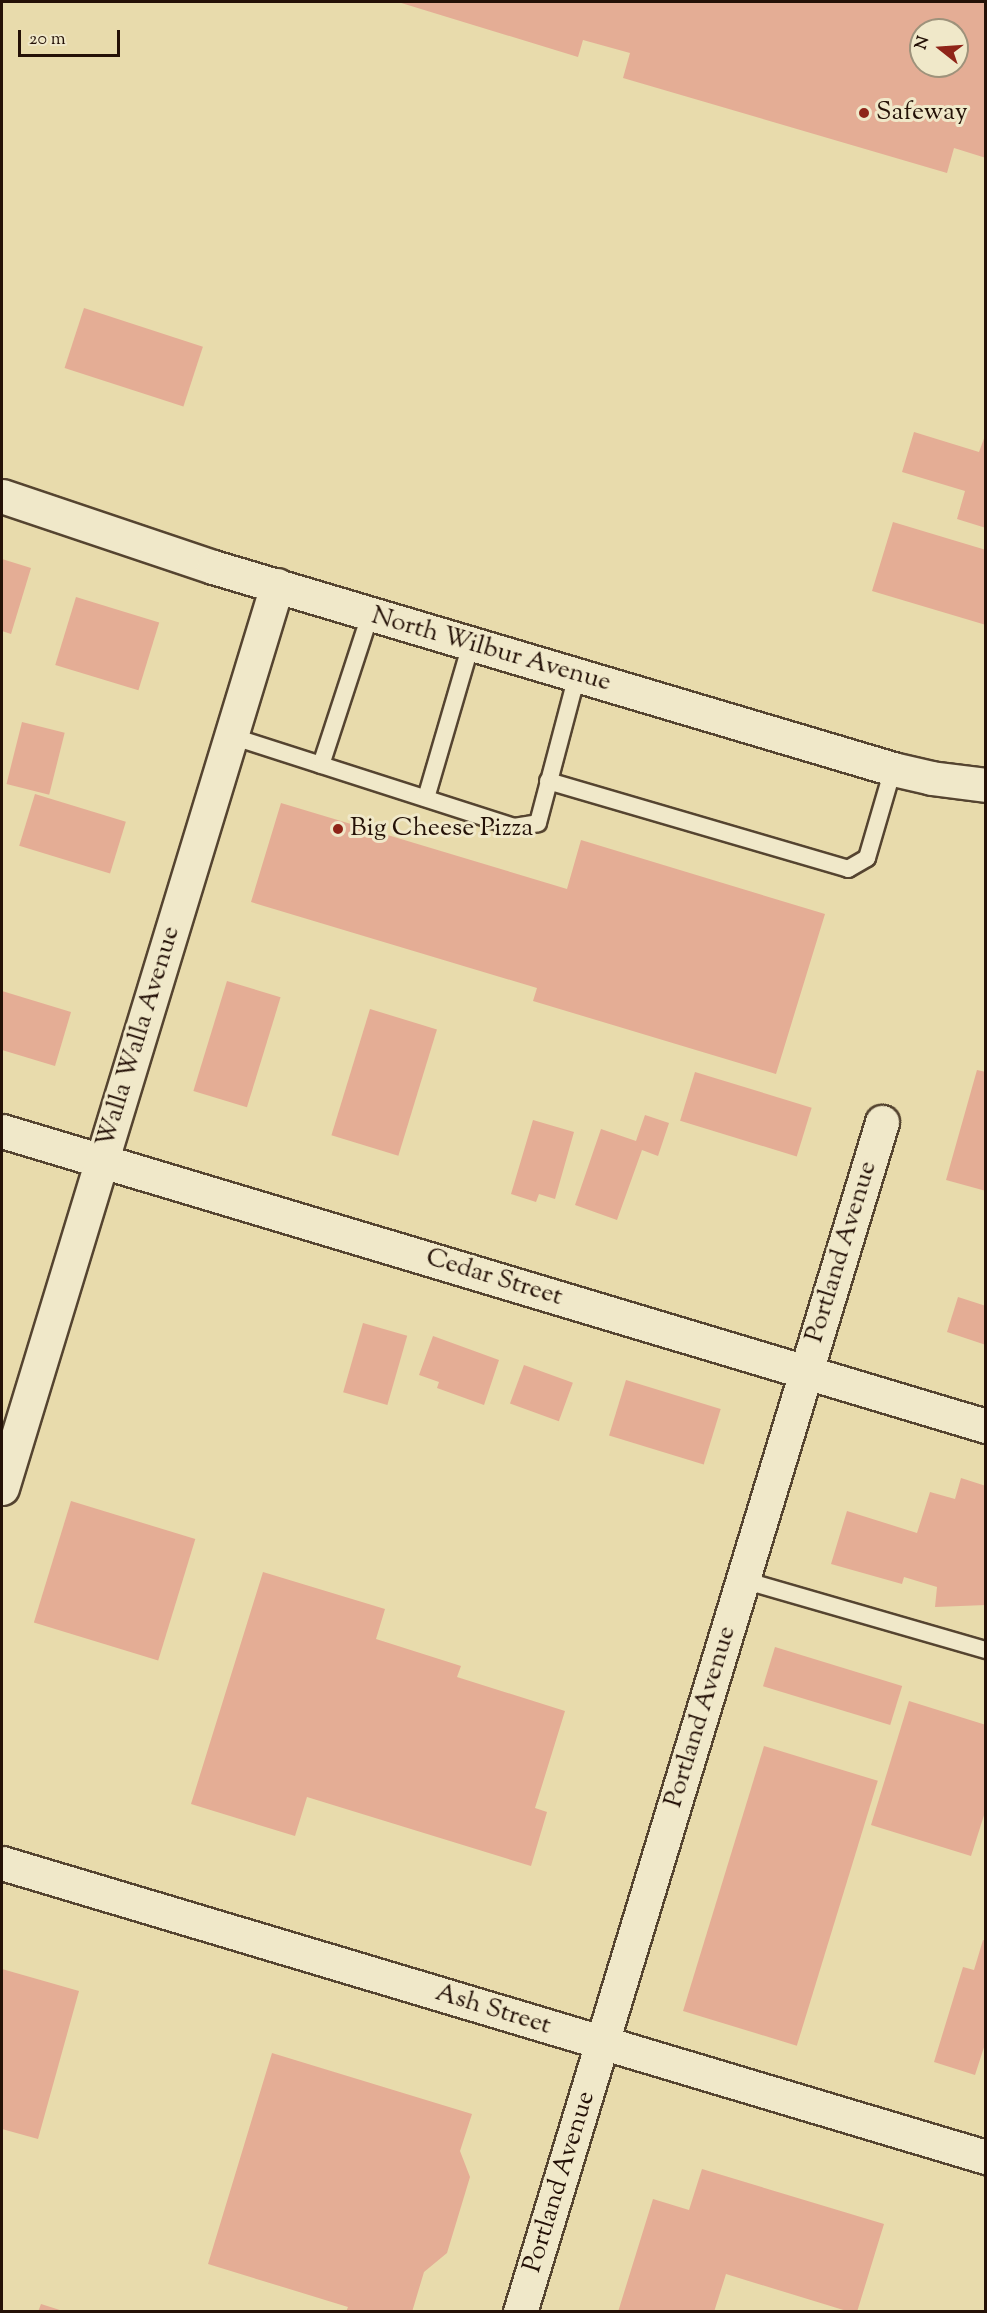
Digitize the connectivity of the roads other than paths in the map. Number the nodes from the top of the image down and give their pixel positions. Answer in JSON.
{"nodes":[{"id":1,"x":2,"y":496,"type":"edge"},
{"id":2,"x":277,"y":585,"type":"junction"},
{"id":3,"x":370,"y":615,"type":"junction"},
{"id":4,"x":471,"y":644,"type":"junction"},
{"id":5,"x":577,"y":675,"type":"junction"},
{"id":6,"x":231,"y":736,"type":"junction"},
{"id":7,"x":321,"y":765,"type":"junction"},
{"id":8,"x":893,"y":769,"type":"junction"},
{"id":9,"x":548,"y":781,"type":"junction"},
{"id":10,"x":986,"y":785,"type":"edge"},
{"id":11,"x":426,"y":798,"type":"junction"},
{"id":12,"x":882,"y":1122,"type":"dead end"},
{"id":13,"x":2,"y":1131,"type":"edge"},
{"id":14,"x":101,"y":1161,"type":"junction"},
{"id":15,"x":806,"y":1372,"type":"junction"},
{"id":16,"x":986,"y":1426,"type":"edge"},
{"id":17,"x":2,"y":1488,"type":"edge"},
{"id":18,"x":743,"y":1580,"type":"junction"},
{"id":19,"x":986,"y":1650,"type":"edge"},
{"id":20,"x":2,"y":1863,"type":"edge"},
{"id":21,"x":602,"y":2042,"type":"junction"},
{"id":22,"x":986,"y":2157,"type":"edge"},
{"id":23,"x":520,"y":2312,"type":"edge"}],
"edges":[{"from":1,"to":2,"type":"street","name":"North Wilbur Avenue"},
{"from":2,"to":3,"type":"street","name":"North Wilbur Avenue"},
{"from":2,"to":6,"type":"street","name":"Walla Walla Avenue"},
{"from":3,"to":4,"type":"street","name":"North Wilbur Avenue"},
{"from":3,"to":7,"type":"lane"},
{"from":4,"to":5,"type":"street","name":"North Wilbur Avenue"},
{"from":4,"to":11,"type":"lane"},
{"from":5,"to":8,"type":"street","name":"North Wilbur Avenue"},
{"from":5,"to":9,"type":"lane"},
{"from":6,"to":7,"type":"lane"},
{"from":6,"to":14,"type":"street","name":"Walla Walla Avenue"},
{"from":7,"to":11,"type":"lane"},
{"from":8,"to":9,"type":"lane"},
{"from":8,"to":10,"type":"street","name":"North Wilbur Avenue"},
{"from":9,"to":11,"type":"lane"},
{"from":12,"to":15,"type":"street","name":"Portland Avenue"},
{"from":13,"to":14,"type":"street","name":"Cedar Street"},
{"from":14,"to":15,"type":"street","name":"Cedar Street"},
{"from":14,"to":17,"type":"street","name":"Walla Walla Avenue"},
{"from":15,"to":16,"type":"street","name":"Cedar Street"},
{"from":15,"to":18,"type":"street","name":"Portland Avenue"},
{"from":18,"to":19,"type":"lane"},
{"from":18,"to":21,"type":"street","name":"Portland Avenue"},
{"from":20,"to":21,"type":"street","name":"Ash Street"},
{"from":21,"to":22,"type":"street","name":"Ash Street"},
{"from":21,"to":23,"type":"street","name":"Portland Avenue"}]}
